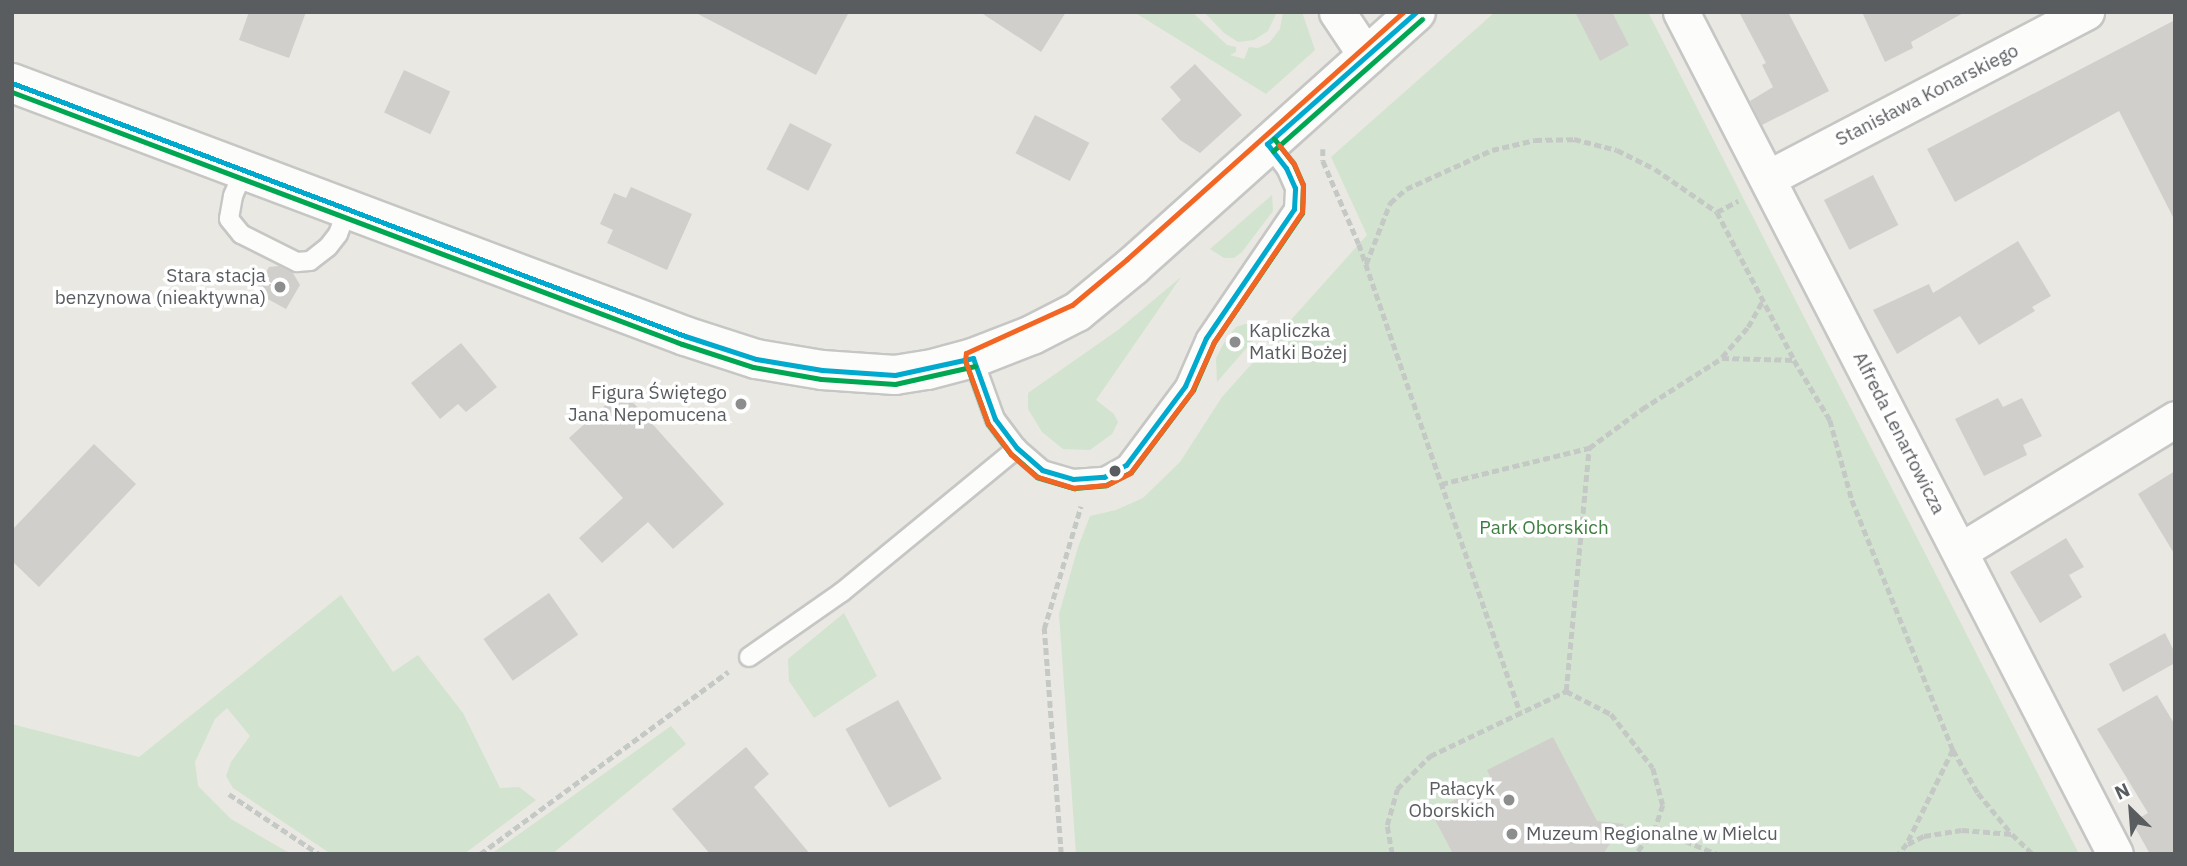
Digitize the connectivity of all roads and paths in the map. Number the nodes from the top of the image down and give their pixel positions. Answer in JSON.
{"nodes":[{"id":1,"x":1336,"y":12,"type":"edge"},
{"id":2,"x":1416,"y":12,"type":"edge"},
{"id":3,"x":1681,"y":12,"type":"edge"},
{"id":4,"x":2086,"y":12,"type":"edge"},
{"id":5,"x":1367,"y":57,"type":"junction"},
{"id":6,"x":12,"y":83,"type":"edge"},
{"id":7,"x":1276,"y":156,"type":"junction"},
{"id":8,"x":244,"y":170,"type":"junction"},
{"id":9,"x":1755,"y":188,"type":"junction"},
{"id":10,"x":348,"y":208,"type":"junction"},
{"id":11,"x":1717,"y":212,"type":"junction"},
{"id":12,"x":1366,"y":266,"type":"junction"},
{"id":13,"x":1763,"y":300,"type":"junction"},
{"id":14,"x":973,"y":358,"type":"junction"},
{"id":15,"x":1722,"y":358,"type":"junction"},
{"id":16,"x":1794,"y":360,"type":"junction"},
{"id":17,"x":2175,"y":419,"type":"edge"},
{"id":18,"x":1017,"y":447,"type":"junction"},
{"id":19,"x":1589,"y":448,"type":"junction"},
{"id":20,"x":1441,"y":484,"type":"junction"},
{"id":21,"x":1078,"y":517,"type":"dead end"},
{"id":22,"x":1959,"y":551,"type":"junction"},
{"id":23,"x":749,"y":657,"type":"joint"},
{"id":24,"x":1566,"y":691,"type":"junction"},
{"id":25,"x":1520,"y":712,"type":"junction"},
{"id":26,"x":1954,"y":750,"type":"junction"},
{"id":27,"x":229,"y":794,"type":"dead end"},
{"id":28,"x":1655,"y":829,"type":"junction"},
{"id":29,"x":2012,"y":834,"type":"junction"},
{"id":30,"x":1908,"y":844,"type":"junction"},
{"id":31,"x":1389,"y":847,"type":"junction"},
{"id":32,"x":319,"y":854,"type":"edge"},
{"id":33,"x":480,"y":854,"type":"edge"},
{"id":34,"x":1061,"y":854,"type":"edge"},
{"id":35,"x":1385,"y":854,"type":"edge"},
{"id":36,"x":1392,"y":854,"type":"edge"},
{"id":37,"x":1636,"y":854,"type":"edge"},
{"id":38,"x":1717,"y":854,"type":"edge"},
{"id":39,"x":1899,"y":854,"type":"edge"},
{"id":40,"x":2033,"y":854,"type":"edge"},
{"id":41,"x":2115,"y":854,"type":"edge"}],
"edges":[{"from":1,"to":5,"type":"street"},
{"from":2,"to":5,"type":"street"},
{"from":3,"to":9,"type":"street","name":"Alfreda Lenartowicza"},
{"from":4,"to":9,"type":"street","name":"Stanisława Konarskiego"},
{"from":5,"to":7,"type":"street"},
{"from":6,"to":8,"type":"street"},
{"from":7,"to":12,"type":"path"},
{"from":7,"to":14,"type":"street"},
{"from":7,"to":18,"type":"lane"},
{"from":8,"to":10,"type":"street"},
{"from":8,"to":10,"type":"lane"},
{"from":9,"to":11,"type":"path"},
{"from":9,"to":22,"type":"street","name":"Alfreda Lenartowicza"},
{"from":10,"to":14,"type":"street"},
{"from":11,"to":12,"type":"path"},
{"from":11,"to":13,"type":"path"},
{"from":12,"to":20,"type":"path"},
{"from":13,"to":15,"type":"path"},
{"from":13,"to":16,"type":"path"},
{"from":14,"to":18,"type":"lane"},
{"from":15,"to":16,"type":"path"},
{"from":15,"to":19,"type":"path"},
{"from":16,"to":26,"type":"path"},
{"from":17,"to":22,"type":"street"},
{"from":18,"to":23,"type":"lane"},
{"from":19,"to":20,"type":"path"},
{"from":19,"to":24,"type":"path"},
{"from":20,"to":25,"type":"path"},
{"from":21,"to":34,"type":"path"},
{"from":22,"to":41,"type":"street","name":"Alfreda Lenartowicza"},
{"from":23,"to":33,"type":"path"},
{"from":24,"to":25,"type":"path"},
{"from":24,"to":28,"type":"path"},
{"from":25,"to":31,"type":"path"},
{"from":26,"to":29,"type":"path"},
{"from":26,"to":30,"type":"path"},
{"from":27,"to":32,"type":"path"},
{"from":28,"to":37,"type":"path"},
{"from":28,"to":38,"type":"path"},
{"from":29,"to":30,"type":"path"},
{"from":29,"to":40,"type":"path"},
{"from":30,"to":39,"type":"path"},
{"from":31,"to":35,"type":"path"},
{"from":31,"to":36,"type":"path"}]}
